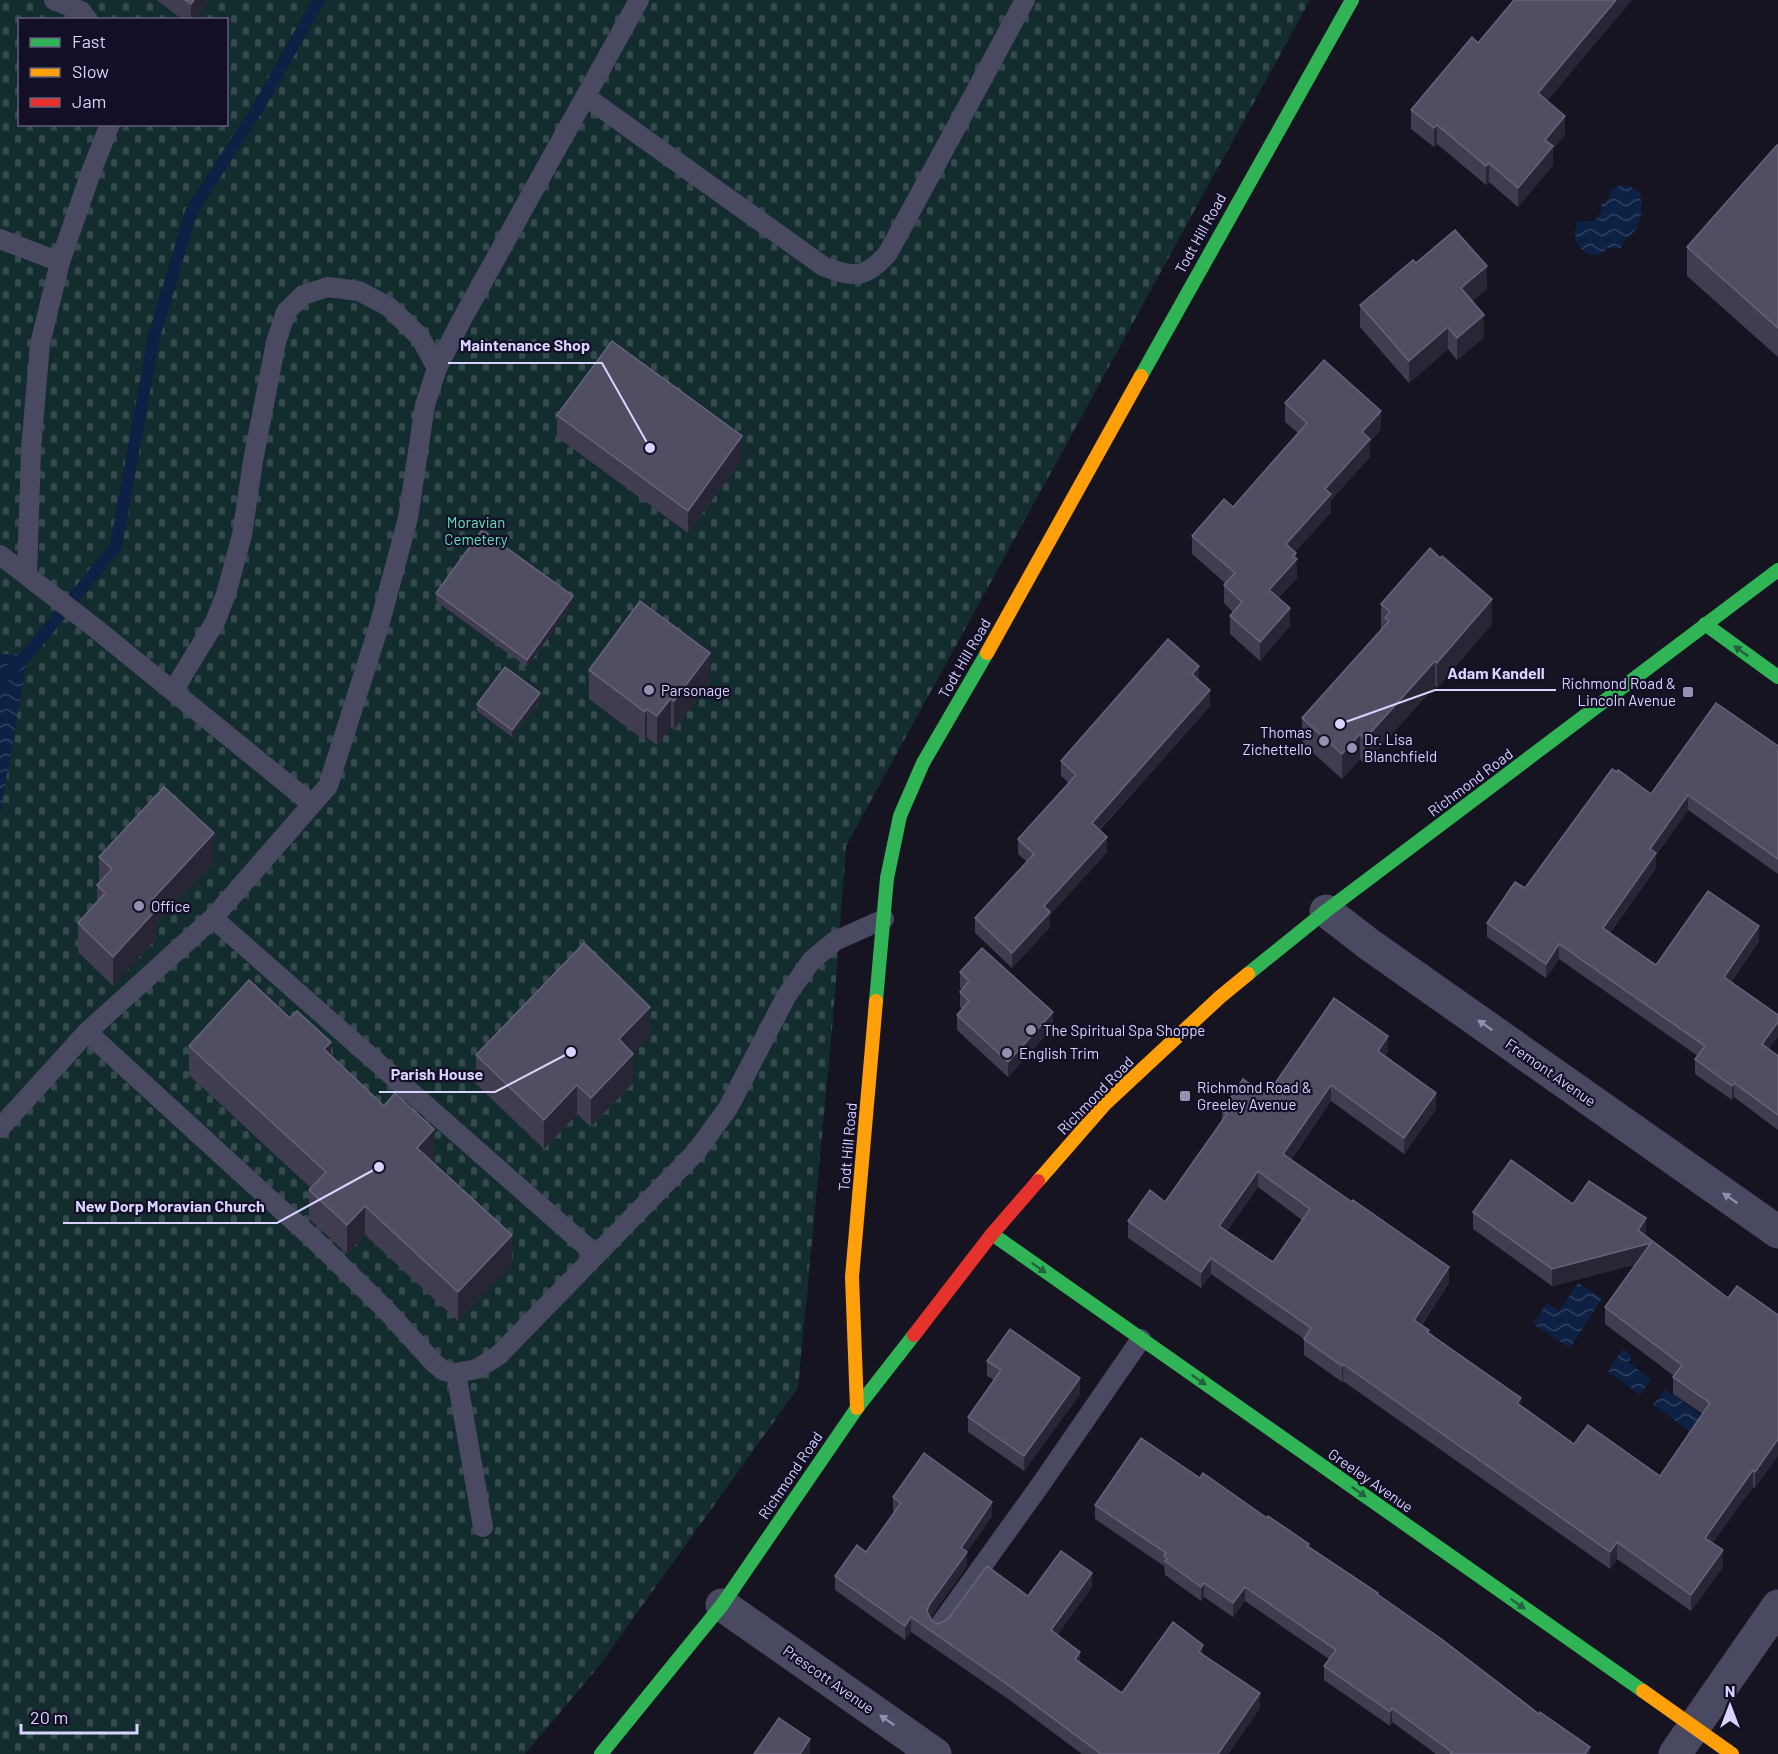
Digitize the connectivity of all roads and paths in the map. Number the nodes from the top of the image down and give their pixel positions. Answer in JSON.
{"nodes":[{"id":1,"x":54,"y":0,"type":"edge"},
{"id":2,"x":639,"y":0,"type":"edge"},
{"id":3,"x":1025,"y":0,"type":"edge"},
{"id":4,"x":1352,"y":0,"type":"edge"},
{"id":5,"x":86,"y":18,"type":"edge"},
{"id":6,"x":586,"y":97,"type":"junction"},
{"id":7,"x":109,"y":126,"type":"edge"},
{"id":8,"x":0,"y":238,"type":"edge"},
{"id":9,"x":60,"y":262,"type":"junction"},
{"id":10,"x":437,"y":368,"type":"junction"},
{"id":11,"x":0,"y":555,"type":"edge"},
{"id":12,"x":1778,"y":570,"type":"edge"},
{"id":13,"x":27,"y":576,"type":"junction"},
{"id":14,"x":1705,"y":624,"type":"junction"},
{"id":15,"x":1778,"y":677,"type":"edge"},
{"id":16,"x":173,"y":692,"type":"junction"},
{"id":17,"x":312,"y":804,"type":"junction"},
{"id":18,"x":1326,"y":911,"type":"junction"},
{"id":19,"x":213,"y":918,"type":"junction"},
{"id":20,"x":884,"y":919,"type":"junction"},
{"id":21,"x":87,"y":1032,"type":"junction"},
{"id":22,"x":0,"y":1128,"type":"edge"},
{"id":23,"x":1778,"y":1232,"type":"edge"},
{"id":24,"x":992,"y":1234,"type":"junction"},
{"id":25,"x":596,"y":1256,"type":"junction"},
{"id":26,"x":1141,"y":1339,"type":"junction"},
{"id":27,"x":456,"y":1373,"type":"junction"},
{"id":28,"x":857,"y":1408,"type":"junction"},
{"id":29,"x":483,"y":1527,"type":"dead end"},
{"id":30,"x":722,"y":1605,"type":"junction"},
{"id":31,"x":1778,"y":1606,"type":"edge"},
{"id":32,"x":939,"y":1626,"type":"edge"},
{"id":33,"x":1693,"y":1727,"type":"junction"},
{"id":34,"x":601,"y":1754,"type":"edge"},
{"id":35,"x":935,"y":1754,"type":"edge"},
{"id":36,"x":1675,"y":1754,"type":"edge"},
{"id":37,"x":1732,"y":1754,"type":"edge"}],
"edges":[{"from":1,"to":5,"type":"lane"},
{"from":2,"to":6,"type":"lane"},
{"from":3,"to":6,"type":"lane"},
{"from":4,"to":20,"type":"street","name":"Todt Hill Road"},
{"from":6,"to":10,"type":"lane"},
{"from":7,"to":9,"type":"lane"},
{"from":8,"to":9,"type":"lane"},
{"from":9,"to":13,"type":"lane"},
{"from":10,"to":16,"type":"lane"},
{"from":10,"to":17,"type":"lane"},
{"from":11,"to":13,"type":"lane"},
{"from":12,"to":14,"type":"street","name":"Richmond Road"},
{"from":13,"to":16,"type":"lane"},
{"from":15,"to":14,"type":"street","one_way":true},
{"from":14,"to":18,"type":"street","name":"Richmond Road"},
{"from":16,"to":17,"type":"lane"},
{"from":17,"to":19,"type":"lane"},
{"from":23,"to":18,"type":"street","name":"Fremont Avenue","one_way":true},
{"from":18,"to":24,"type":"street","name":"Richmond Road"},
{"from":19,"to":21,"type":"lane"},
{"from":19,"to":25,"type":"lane"},
{"from":20,"to":25,"type":"lane"},
{"from":20,"to":28,"type":"street","name":"Todt Hill Road"},
{"from":21,"to":22,"type":"lane"},
{"from":21,"to":27,"type":"lane"},
{"from":24,"to":26,"type":"street","name":"Greeley Avenue","one_way":true},
{"from":24,"to":28,"type":"street","name":"Richmond Road"},
{"from":25,"to":27,"type":"lane"},
{"from":26,"to":32,"type":"lane"},
{"from":26,"to":33,"type":"street","name":"Greeley Avenue","one_way":true},
{"from":27,"to":29,"type":"lane"},
{"from":28,"to":30,"type":"street","name":"Richmond Road"},
{"from":30,"to":34,"type":"street","name":"Richmond Road"},
{"from":35,"to":30,"type":"street","name":"Prescott Avenue","one_way":true},
{"from":31,"to":33,"type":"street"},
{"from":33,"to":36,"type":"street"},
{"from":33,"to":37,"type":"street","name":"Greeley Avenue"}]}
